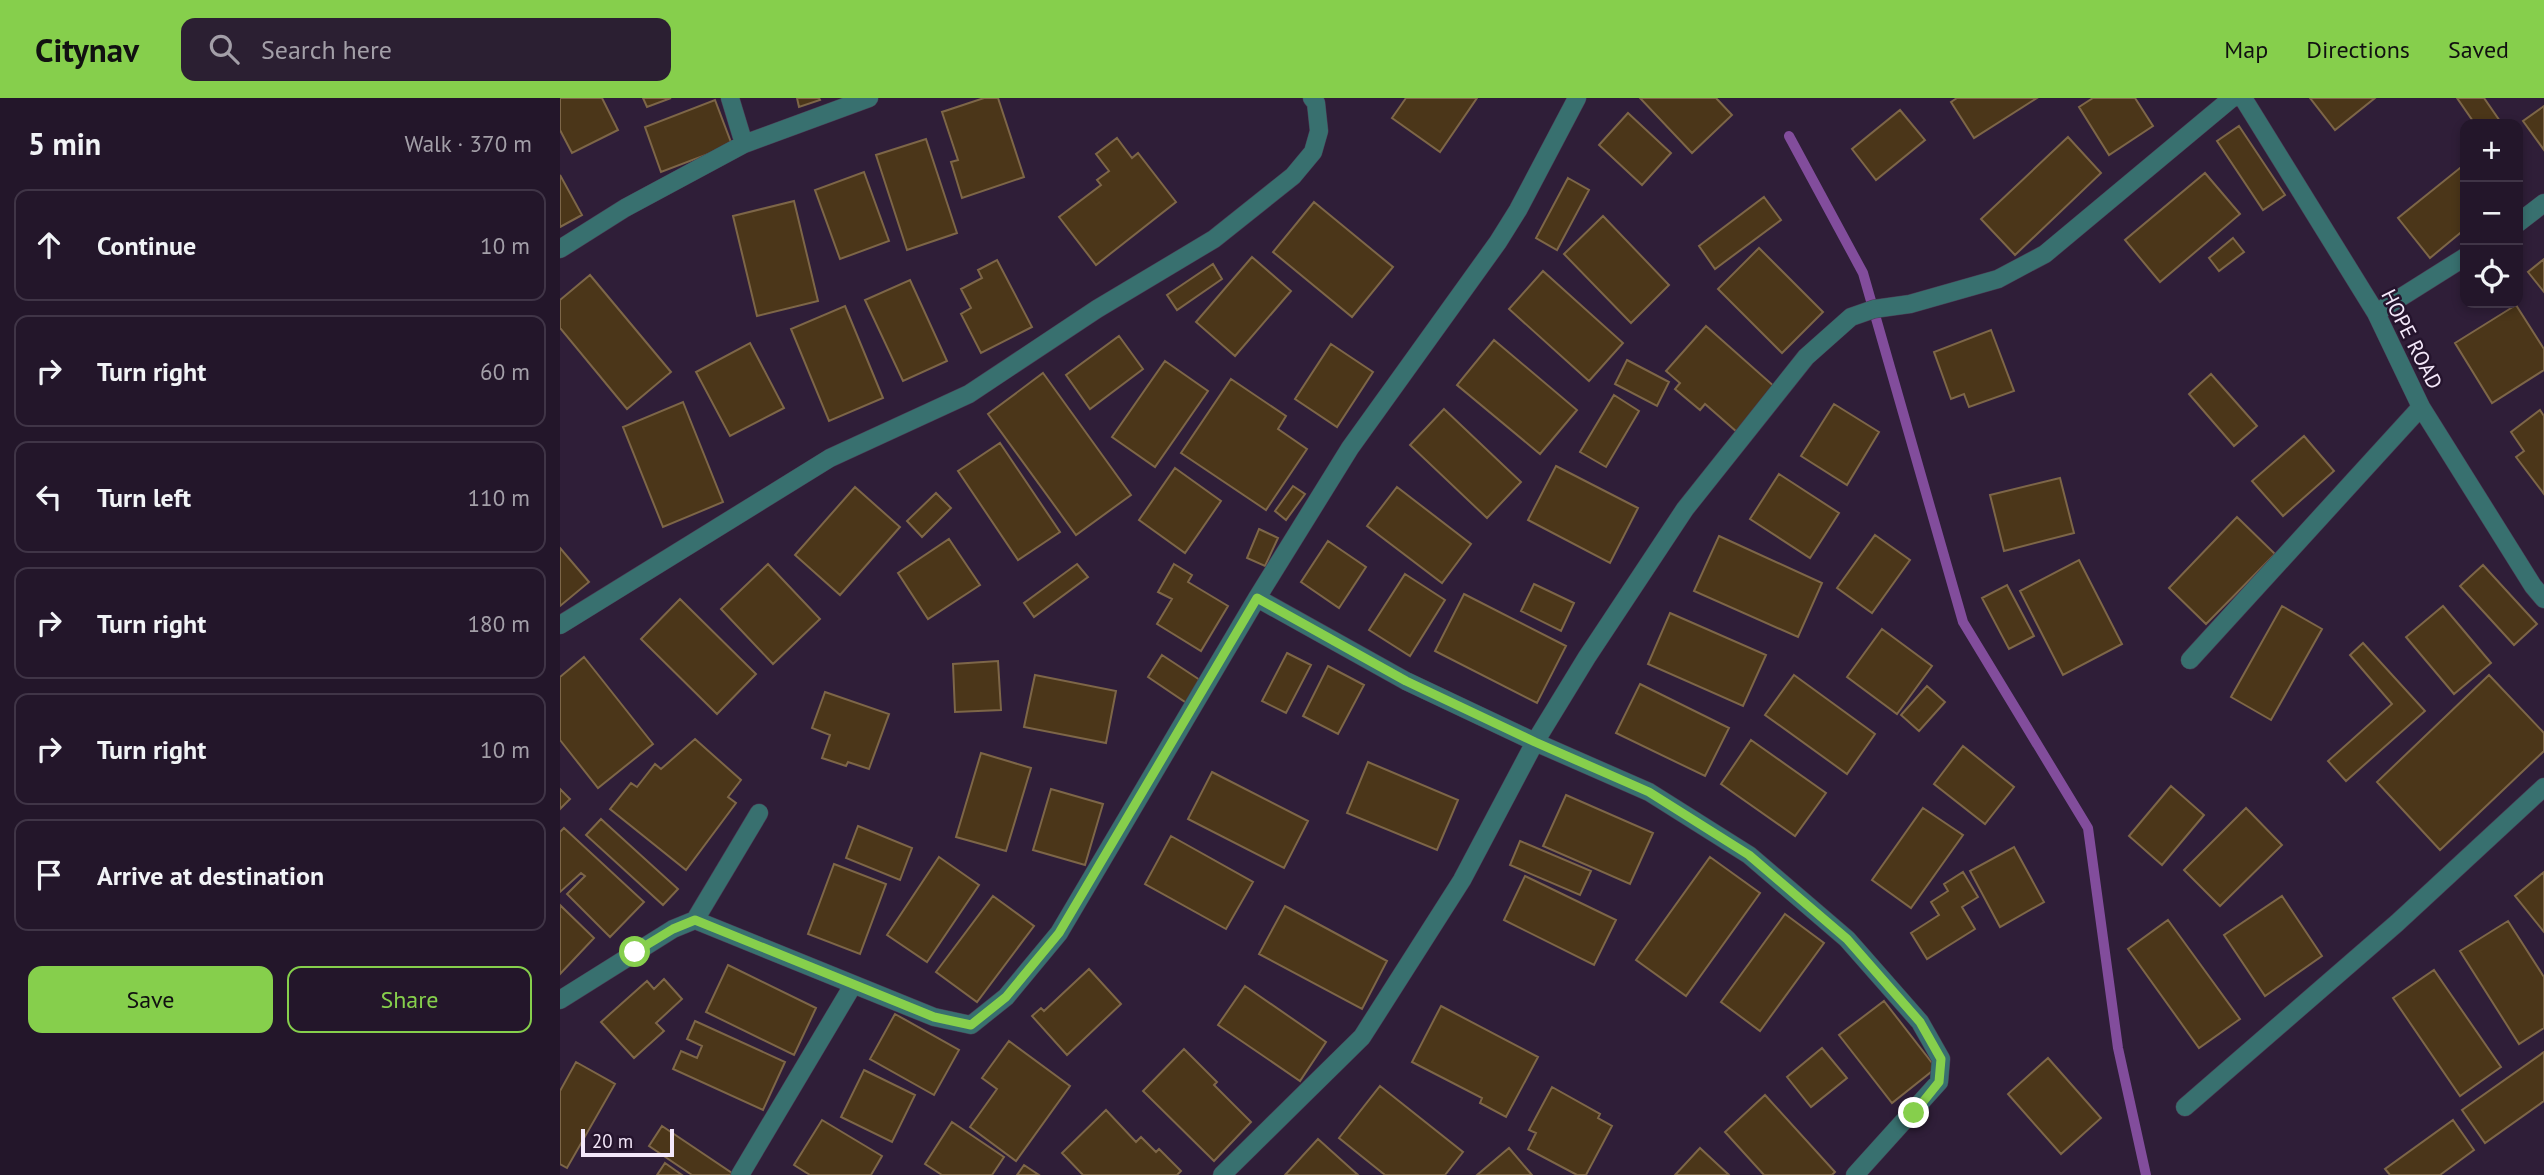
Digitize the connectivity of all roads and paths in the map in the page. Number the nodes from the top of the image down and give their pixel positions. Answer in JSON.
{"nodes":[{"id":1,"x":730,"y":98,"type":"edge"},
{"id":2,"x":869,"y":98,"type":"edge"},
{"id":3,"x":1312,"y":98,"type":"edge"},
{"id":4,"x":1577,"y":98,"type":"edge"},
{"id":5,"x":2232,"y":98,"type":"edge"},
{"id":6,"x":2243,"y":98,"type":"edge"},
{"id":7,"x":744,"y":144,"type":"junction"},
{"id":8,"x":2544,"y":202,"type":"edge"},
{"id":9,"x":2523,"y":219,"type":"edge"},
{"id":10,"x":560,"y":249,"type":"edge"},
{"id":11,"x":2460,"y":260,"type":"edge"},
{"id":12,"x":2376,"y":313,"type":"junction"},
{"id":13,"x":2421,"y":407,"type":"junction"},
{"id":14,"x":1257,"y":598,"type":"junction"},
{"id":15,"x":2544,"y":599,"type":"edge"},
{"id":16,"x":560,"y":625,"type":"edge"},
{"id":17,"x":2190,"y":660,"type":"dead end"},
{"id":18,"x":1535,"y":742,"type":"junction"},
{"id":19,"x":2544,"y":787,"type":"edge"},
{"id":20,"x":759,"y":813,"type":"dead end"},
{"id":21,"x":695,"y":920,"type":"junction"},
{"id":22,"x":853,"y":985,"type":"junction"},
{"id":23,"x":560,"y":1000,"type":"edge"},
{"id":24,"x":2185,"y":1107,"type":"dead end"},
{"id":25,"x":740,"y":1175,"type":"edge"},
{"id":26,"x":1222,"y":1175,"type":"edge"},
{"id":27,"x":1856,"y":1175,"type":"edge"}],
"edges":[{"from":1,"to":7,"type":"street"},
{"from":2,"to":7,"type":"street"},
{"from":3,"to":16,"type":"street"},
{"from":4,"to":14,"type":"street"},
{"from":5,"to":18,"type":"street"},
{"from":6,"to":12,"type":"street","name":"HOPE ROAD"},
{"from":7,"to":10,"type":"street"},
{"from":8,"to":9,"type":"street"},
{"from":11,"to":12,"type":"street"},
{"from":12,"to":13,"type":"street","name":"HOPE ROAD"},
{"from":13,"to":15,"type":"street","name":"HOPE ROAD"},
{"from":13,"to":17,"type":"street"},
{"from":14,"to":18,"type":"street"},
{"from":14,"to":22,"type":"street"},
{"from":18,"to":26,"type":"street"},
{"from":18,"to":27,"type":"street"},
{"from":19,"to":24,"type":"street"},
{"from":20,"to":21,"type":"street"},
{"from":21,"to":22,"type":"street"},
{"from":21,"to":23,"type":"street"},
{"from":22,"to":25,"type":"street"}]}
